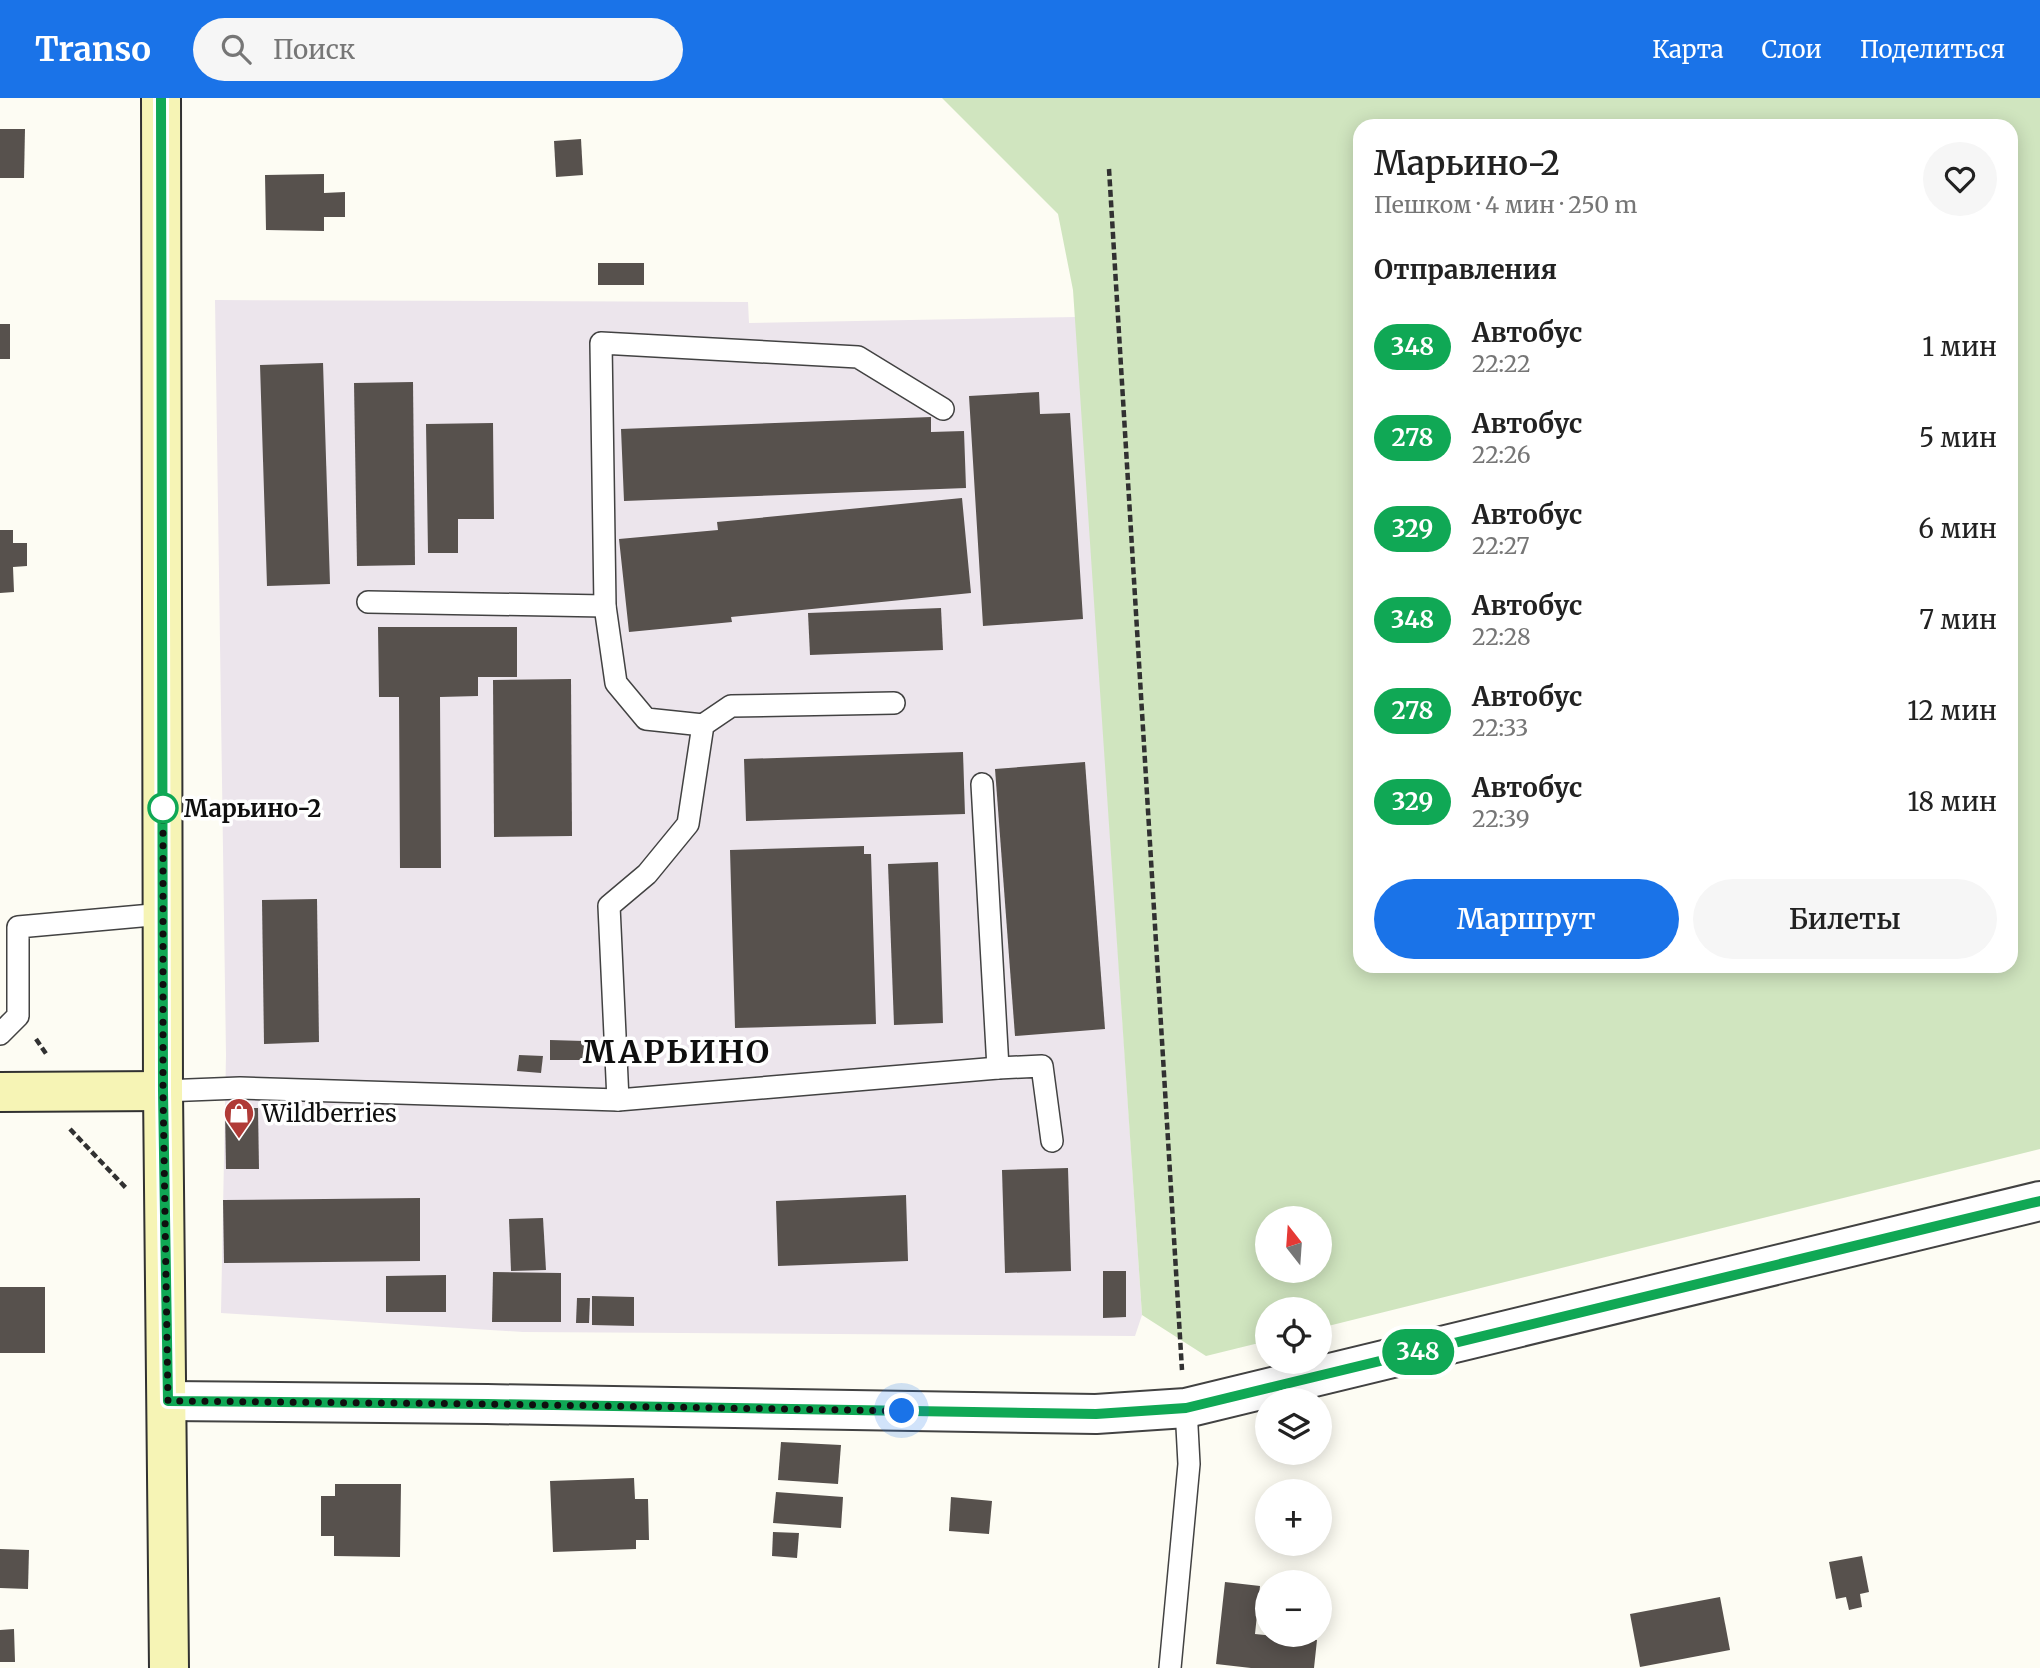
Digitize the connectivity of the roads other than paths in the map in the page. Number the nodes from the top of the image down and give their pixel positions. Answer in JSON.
{"nodes":[{"id":1,"x":161,"y":98,"type":"edge"},
{"id":2,"x":943,"y":409,"type":"dead end"},
{"id":3,"x":368,"y":602,"type":"dead end"},
{"id":4,"x":605,"y":606,"type":"junction"},
{"id":5,"x":894,"y":703,"type":"dead end"},
{"id":6,"x":704,"y":725,"type":"junction"},
{"id":7,"x":982,"y":784,"type":"dead end"},
{"id":8,"x":163,"y":914,"type":"junction"},
{"id":9,"x":0,"y":1034,"type":"edge"},
{"id":10,"x":998,"y":1068,"type":"junction"},
{"id":11,"x":0,"y":1091,"type":"edge"},
{"id":12,"x":163,"y":1091,"type":"junction"},
{"id":13,"x":618,"y":1100,"type":"junction"},
{"id":14,"x":1052,"y":1141,"type":"dead end"},
{"id":15,"x":2040,"y":1201,"type":"edge"},
{"id":16,"x":168,"y":1401,"type":"junction"},
{"id":17,"x":1186,"y":1408,"type":"junction"},
{"id":18,"x":169,"y":1668,"type":"edge"},
{"id":19,"x":1170,"y":1668,"type":"edge"}],
"edges":[{"from":1,"to":8,"type":"main road"},
{"from":2,"to":4,"type":"lane"},
{"from":3,"to":4,"type":"lane"},
{"from":4,"to":6,"type":"lane"},
{"from":5,"to":6,"type":"lane"},
{"from":6,"to":13,"type":"lane"},
{"from":7,"to":10,"type":"lane"},
{"from":8,"to":9,"type":"lane"},
{"from":8,"to":12,"type":"main road"},
{"from":10,"to":13,"type":"lane"},
{"from":10,"to":14,"type":"lane"},
{"from":11,"to":12,"type":"main road"},
{"from":12,"to":13,"type":"lane"},
{"from":12,"to":16,"type":"main road"},
{"from":15,"to":17,"type":"street"},
{"from":16,"to":17,"type":"street"},
{"from":16,"to":18,"type":"main road"},
{"from":17,"to":19,"type":"lane"}]}
